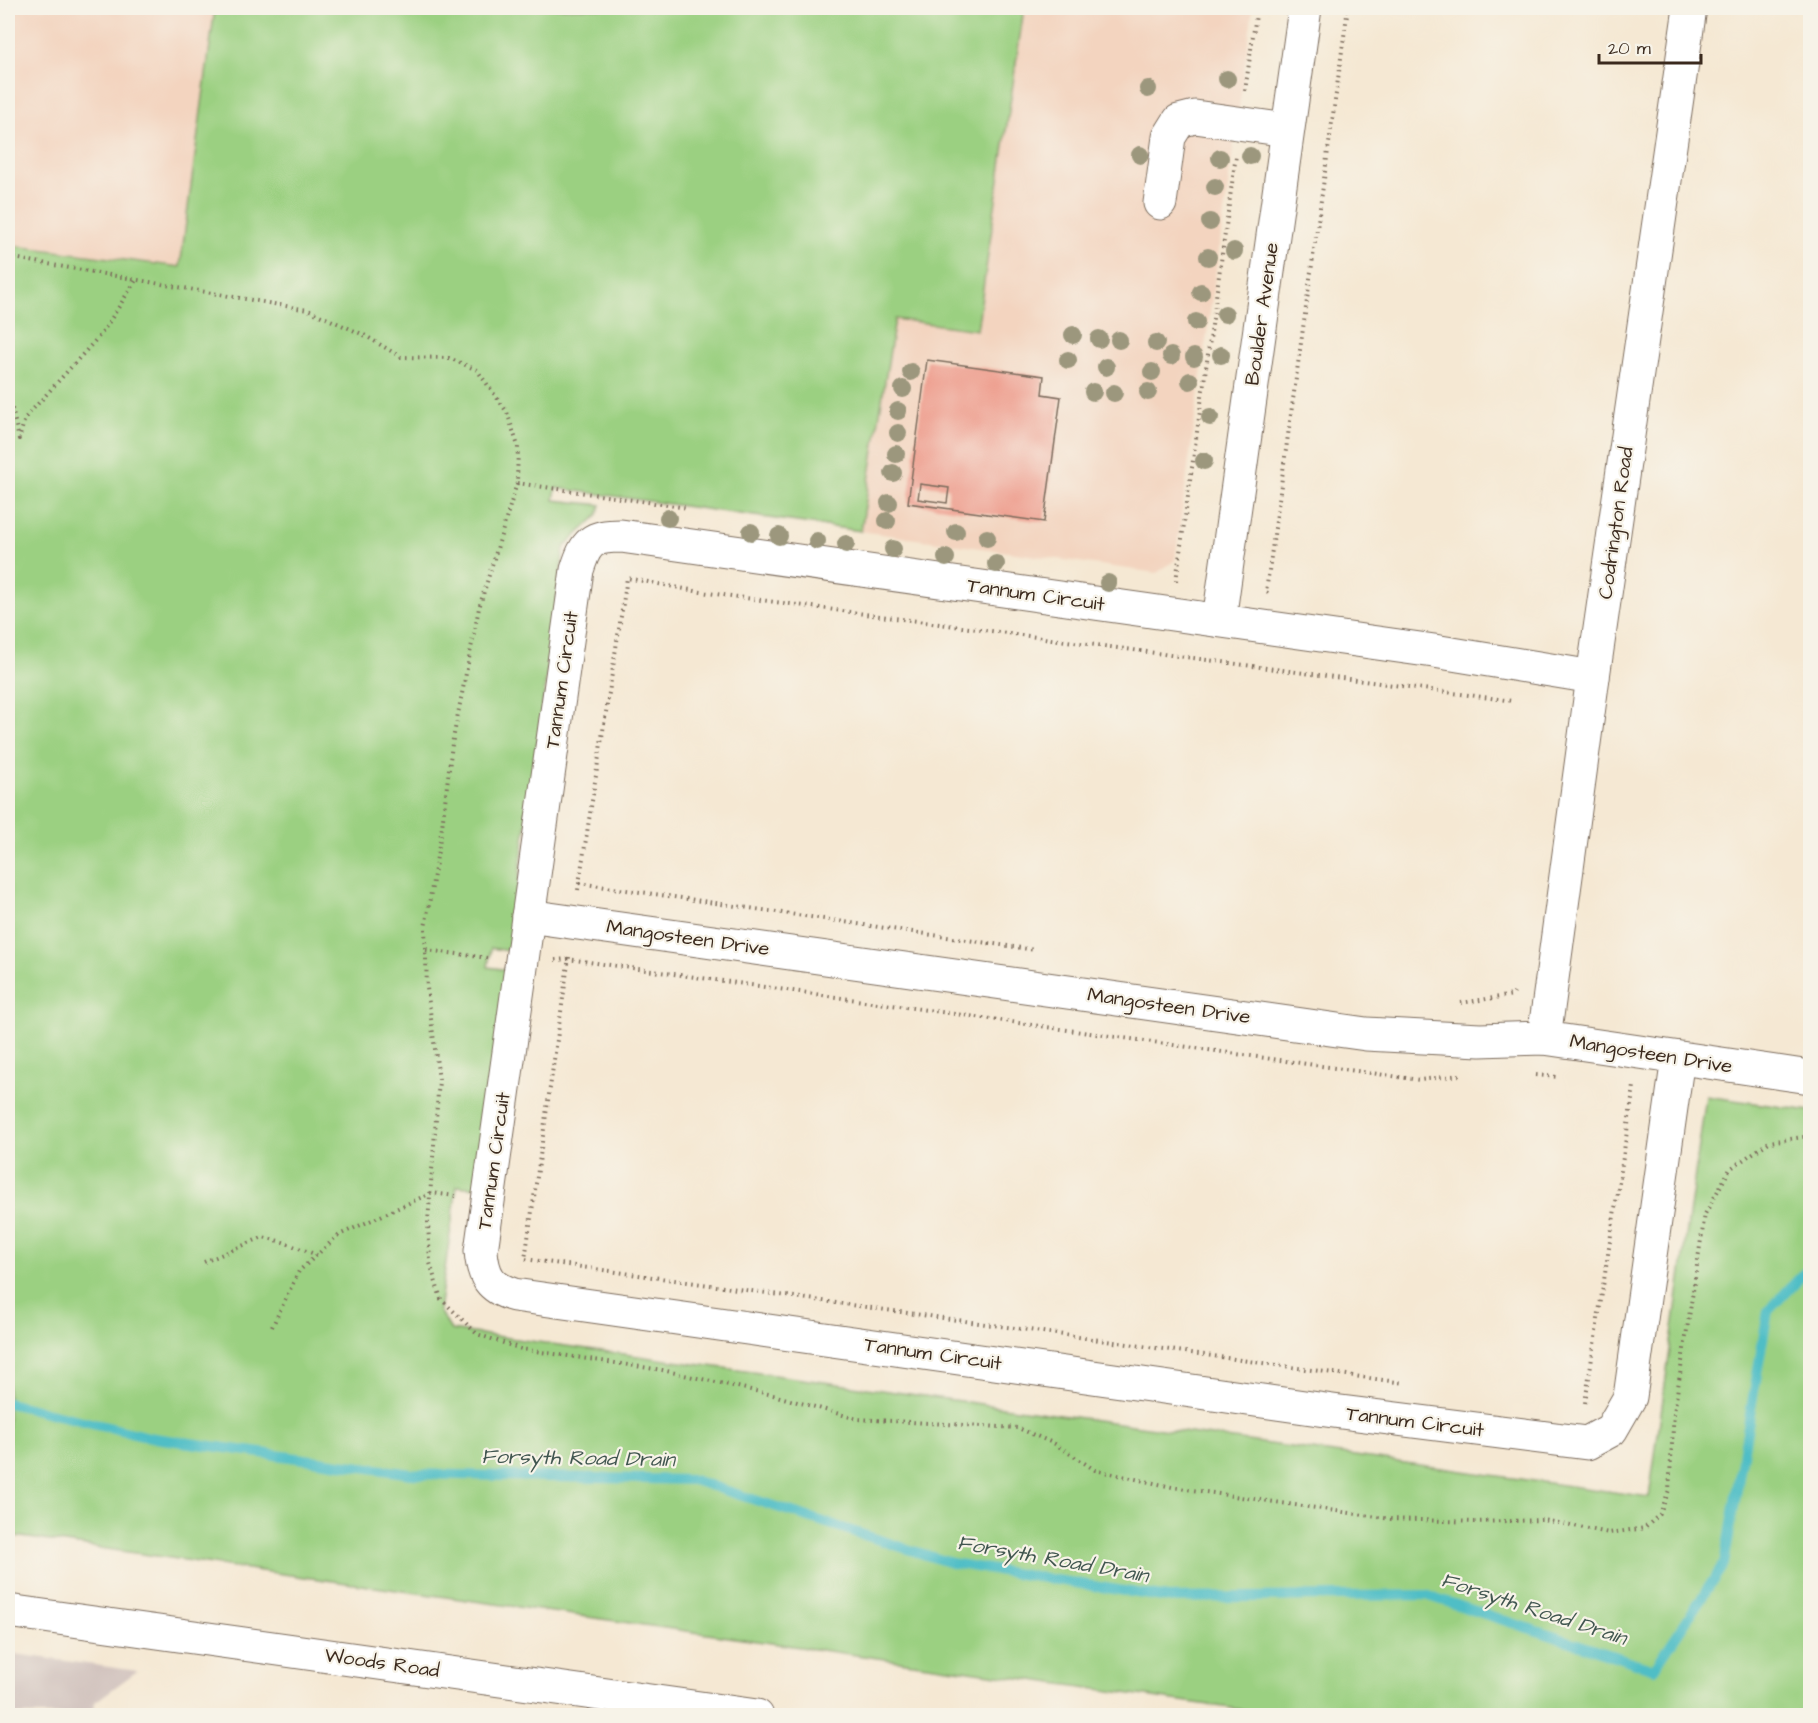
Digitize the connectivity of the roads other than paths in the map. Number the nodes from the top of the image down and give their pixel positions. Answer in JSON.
{"nodes":[{"id":1,"x":1305,"y":8,"type":"edge"},
{"id":2,"x":1690,"y":8,"type":"edge"},
{"id":3,"x":1287,"y":130,"type":"junction"},
{"id":4,"x":1160,"y":203,"type":"dead end"},
{"id":5,"x":1219,"y":620,"type":"junction"},
{"id":6,"x":1593,"y":677,"type":"junction"},
{"id":7,"x":528,"y":916,"type":"junction"},
{"id":8,"x":1544,"y":1038,"type":"junction"},
{"id":9,"x":1678,"y":1058,"type":"junction"},
{"id":10,"x":1810,"y":1077,"type":"edge"},
{"id":11,"x":8,"y":1611,"type":"edge"},
{"id":12,"x":757,"y":1716,"type":"edge"}],
"edges":[{"from":1,"to":3,"type":"street","name":"Boulder Avenue"},
{"from":2,"to":6,"type":"street","name":"Codrington Road"},
{"from":3,"to":4,"type":"street"},
{"from":3,"to":5,"type":"street","name":"Boulder Avenue"},
{"from":5,"to":6,"type":"street","name":"Tannum Circuit"},
{"from":5,"to":7,"type":"street","name":"Tannum Circuit"},
{"from":6,"to":8,"type":"street","name":"Codrington Road"},
{"from":7,"to":8,"type":"street","name":"Mangosteen Drive"},
{"from":7,"to":9,"type":"street","name":"Tannum Circuit"},
{"from":8,"to":9,"type":"street","name":"Mangosteen Drive"},
{"from":9,"to":10,"type":"street","name":"Mangosteen Drive"},
{"from":11,"to":12,"type":"street","name":"Woods Road"}]}
